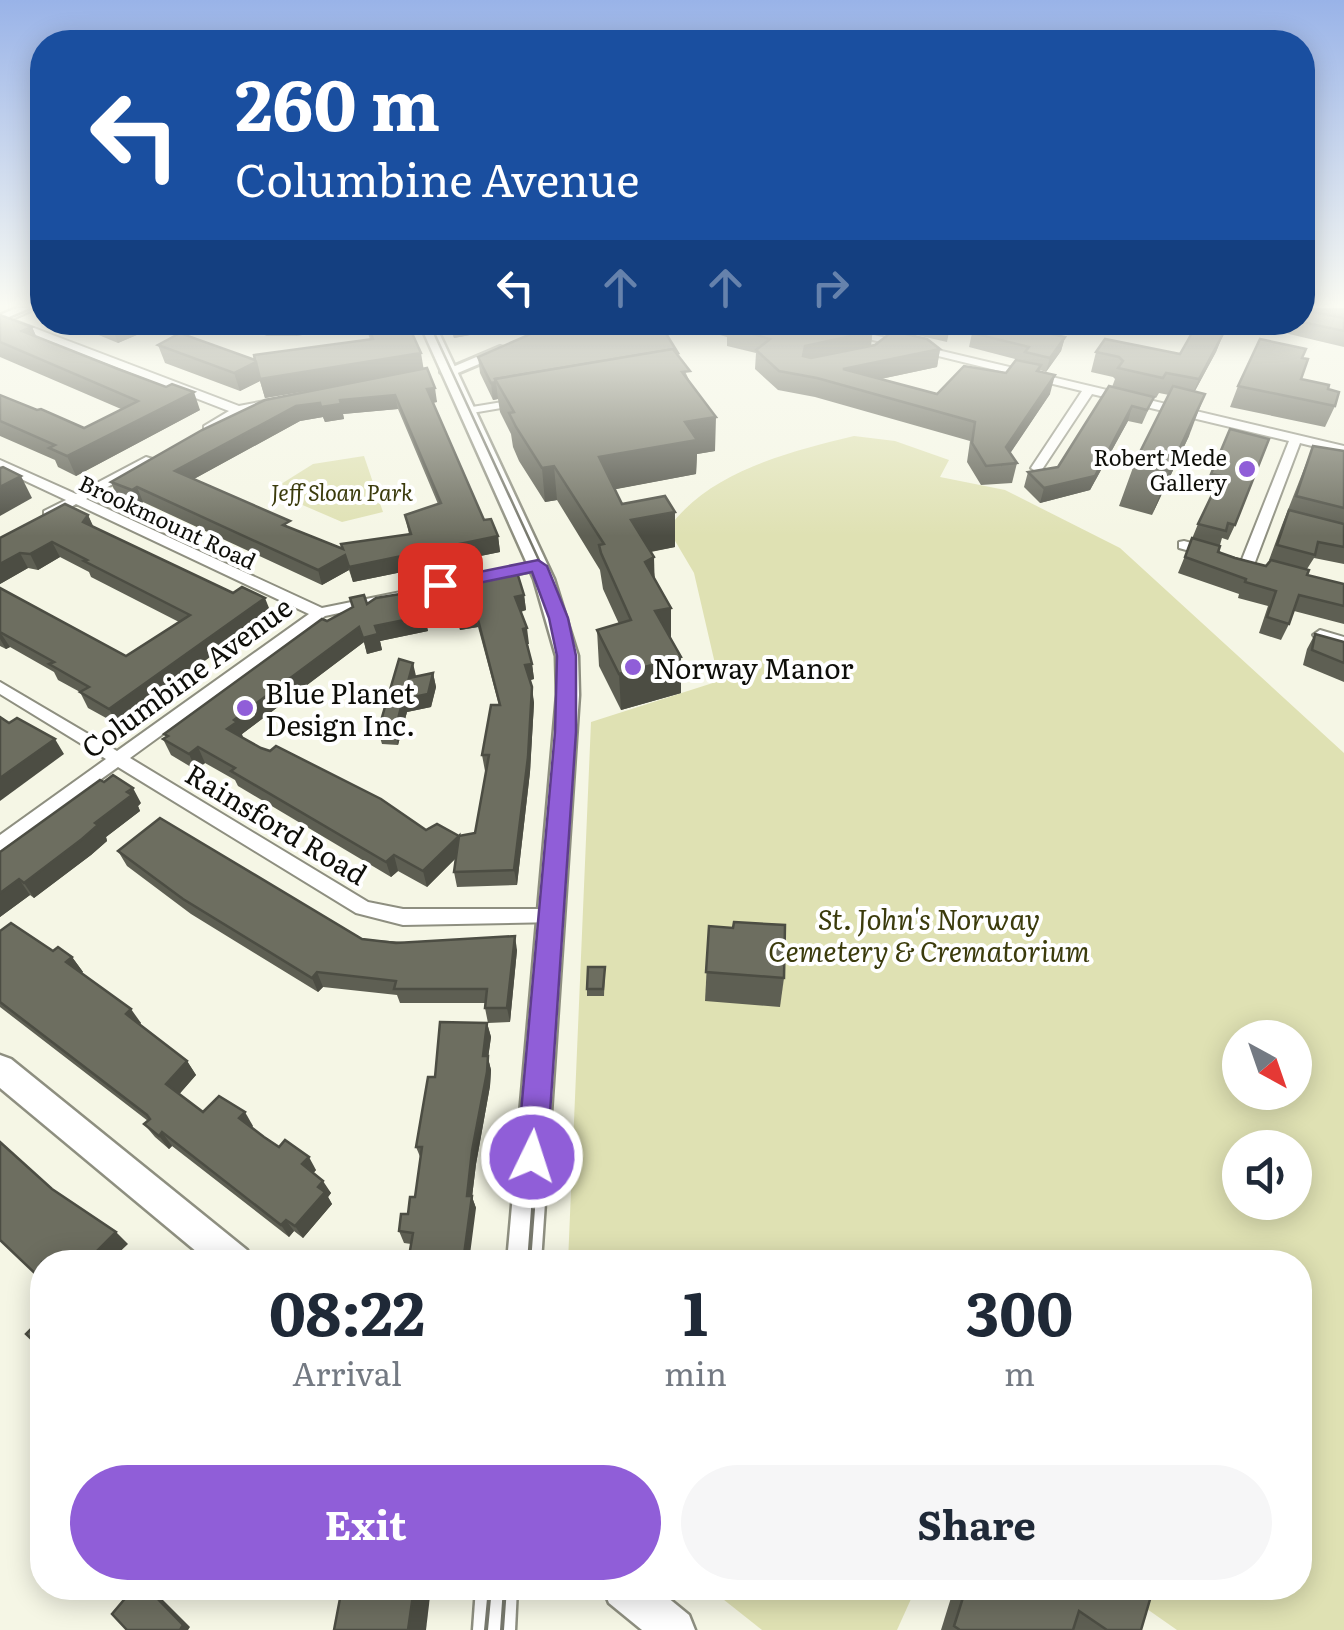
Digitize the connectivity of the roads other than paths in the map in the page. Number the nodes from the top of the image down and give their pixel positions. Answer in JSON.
{"nodes":[{"id":1,"x":170,"y":384,"type":"edge"},
{"id":2,"x":454,"y":384,"type":"edge"},
{"id":3,"x":1064,"y":384,"type":"edge"},
{"id":4,"x":1089,"y":390,"type":"junction"},
{"id":5,"x":294,"y":399,"type":"edge"},
{"id":6,"x":530,"y":400,"type":"edge"},
{"id":7,"x":238,"y":410,"type":"junction"},
{"id":8,"x":466,"y":411,"type":"junction"},
{"id":9,"x":192,"y":438,"type":"edge"},
{"id":10,"x":1296,"y":439,"type":"junction"},
{"id":11,"x":1344,"y":450,"type":"edge"},
{"id":12,"x":159,"y":455,"type":"edge"},
{"id":13,"x":0,"y":464,"type":"edge"},
{"id":14,"x":1037,"y":468,"type":"edge"},
{"id":15,"x":77,"y":500,"type":"junction"},
{"id":16,"x":30,"y":525,"type":"edge"},
{"id":17,"x":1184,"y":545,"type":"dead end"},
{"id":18,"x":538,"y":566,"type":"junction"},
{"id":19,"x":320,"y":613,"type":"junction"},
{"id":20,"x":1320,"y":635,"type":"edge"},
{"id":21,"x":1344,"y":642,"type":"edge"},
{"id":22,"x":0,"y":687,"type":"edge"},
{"id":23,"x":119,"y":758,"type":"junction"},
{"id":24,"x":0,"y":844,"type":"edge"},
{"id":25,"x":552,"y":916,"type":"junction"},
{"id":26,"x":0,"y":1069,"type":"edge"},
{"id":27,"x":220,"y":1250,"type":"edge"},
{"id":28,"x":525,"y":1250,"type":"edge"},
{"id":29,"x":496,"y":1600,"type":"edge"},
{"id":30,"x":638,"y":1600,"type":"edge"},
{"id":31,"x":494,"y":1630,"type":"edge"},
{"id":32,"x":674,"y":1630,"type":"edge"}],
"edges":[{"from":1,"to":7,"type":"street"},
{"from":2,"to":8,"type":"main road"},
{"from":3,"to":4,"type":"street"},
{"from":4,"to":10,"type":"street"},
{"from":4,"to":14,"type":"street"},
{"from":5,"to":7,"type":"street"},
{"from":6,"to":8,"type":"street"},
{"from":7,"to":9,"type":"street"},
{"from":8,"to":18,"type":"main road"},
{"from":10,"to":11,"type":"street"},
{"from":10,"to":17,"type":"street"},
{"from":12,"to":15,"type":"street"},
{"from":13,"to":15,"type":"street","name":"Brookmount Road"},
{"from":15,"to":16,"type":"street"},
{"from":15,"to":19,"type":"street","name":"Brookmount Road"},
{"from":18,"to":19,"type":"street","name":"Columbine Avenue"},
{"from":18,"to":25,"type":"main road"},
{"from":19,"to":23,"type":"street","name":"Columbine Avenue"},
{"from":20,"to":21,"type":"street"},
{"from":22,"to":23,"type":"street","name":"Rainsford Road"},
{"from":23,"to":24,"type":"street","name":"Columbine Avenue"},
{"from":23,"to":25,"type":"street","name":"Rainsford Road"},
{"from":25,"to":28,"type":"main road"},
{"from":26,"to":27,"type":"main road"},
{"from":29,"to":31,"type":"main road"},
{"from":30,"to":32,"type":"main road"}]}
